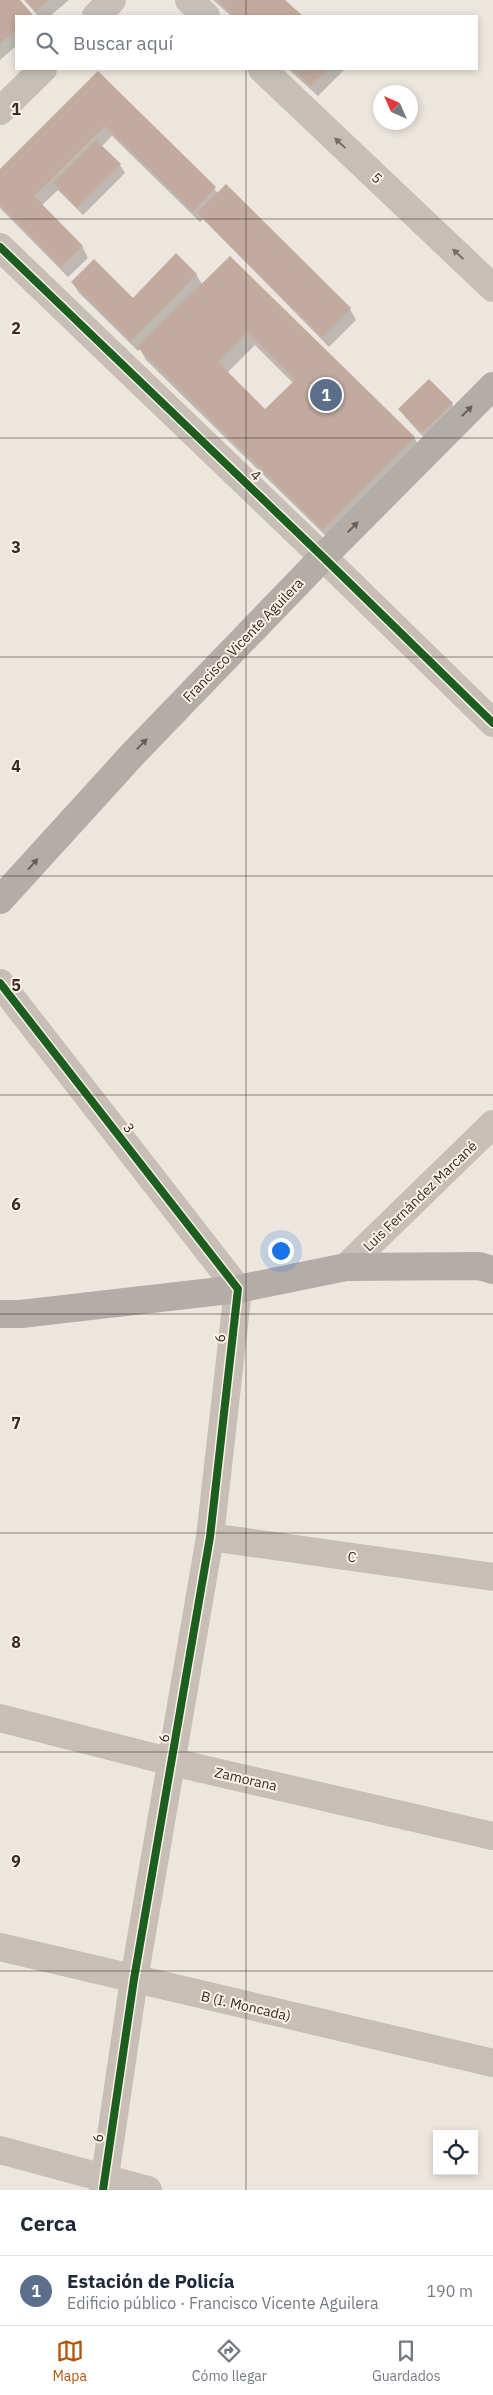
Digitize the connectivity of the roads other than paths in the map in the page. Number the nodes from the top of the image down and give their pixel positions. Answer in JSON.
{"nodes":[{"id":1,"x":112,"y":0,"type":"edge"},
{"id":2,"x":189,"y":0,"type":"edge"},
{"id":3,"x":97,"y":15,"type":"edge"},
{"id":4,"x":205,"y":15,"type":"edge"},
{"id":5,"x":42,"y":70,"type":"edge"},
{"id":6,"x":263,"y":70,"type":"edge"},
{"id":7,"x":0,"y":111,"type":"edge"},
{"id":8,"x":0,"y":247,"type":"edge"},
{"id":9,"x":493,"y":288,"type":"edge"},
{"id":10,"x":493,"y":386,"type":"edge"},
{"id":11,"x":323,"y":557,"type":"junction"},
{"id":12,"x":493,"y":723,"type":"edge"},
{"id":13,"x":0,"y":900,"type":"edge"},
{"id":14,"x":0,"y":983,"type":"edge"},
{"id":15,"x":493,"y":1124,"type":"edge"},
{"id":16,"x":346,"y":1267,"type":"junction"},
{"id":17,"x":493,"y":1270,"type":"edge"},
{"id":18,"x":238,"y":1288,"type":"junction"},
{"id":19,"x":0,"y":1314,"type":"edge"},
{"id":20,"x":210,"y":1537,"type":"junction"},
{"id":21,"x":493,"y":1577,"type":"edge"},
{"id":22,"x":0,"y":1718,"type":"edge"},
{"id":23,"x":172,"y":1762,"type":"junction"},
{"id":24,"x":493,"y":1836,"type":"edge"},
{"id":25,"x":0,"y":1947,"type":"edge"},
{"id":26,"x":134,"y":1979,"type":"junction"},
{"id":27,"x":493,"y":2063,"type":"edge"},
{"id":28,"x":0,"y":2150,"type":"edge"},
{"id":29,"x":104,"y":2184,"type":"edge"},
{"id":30,"x":148,"y":2190,"type":"edge"}],
"edges":[{"from":1,"to":3,"type":"street"},
{"from":2,"to":4,"type":"street"},
{"from":5,"to":7,"type":"street"},
{"from":9,"to":6,"type":"street","name":"5","one_way":true},
{"from":8,"to":11,"type":"street","name":"4"},
{"from":11,"to":10,"type":"main road","name":"Francisco Vicente Aguilera","one_way":true},
{"from":11,"to":12,"type":"street","name":"4"},
{"from":13,"to":11,"type":"main road","name":"Francisco Vicente Aguilera","one_way":true},
{"from":14,"to":18,"type":"street","name":"3"},
{"from":15,"to":16,"type":"street","name":"Luis Fernández Marcané"},
{"from":16,"to":17,"type":"main road"},
{"from":16,"to":18,"type":"main road"},
{"from":18,"to":19,"type":"main road"},
{"from":18,"to":20,"type":"street","name":"6"},
{"from":20,"to":21,"type":"street","name":"C"},
{"from":20,"to":23,"type":"street","name":"6"},
{"from":22,"to":23,"type":"street","name":"Zamorana"},
{"from":23,"to":24,"type":"street","name":"Zamorana"},
{"from":23,"to":26,"type":"street","name":"6"},
{"from":25,"to":26,"type":"street","name":"B (I. Moncada)"},
{"from":26,"to":27,"type":"street","name":"B (I. Moncada)"},
{"from":26,"to":29,"type":"street","name":"6"},
{"from":28,"to":29,"type":"street"},
{"from":29,"to":30,"type":"street"}]}
